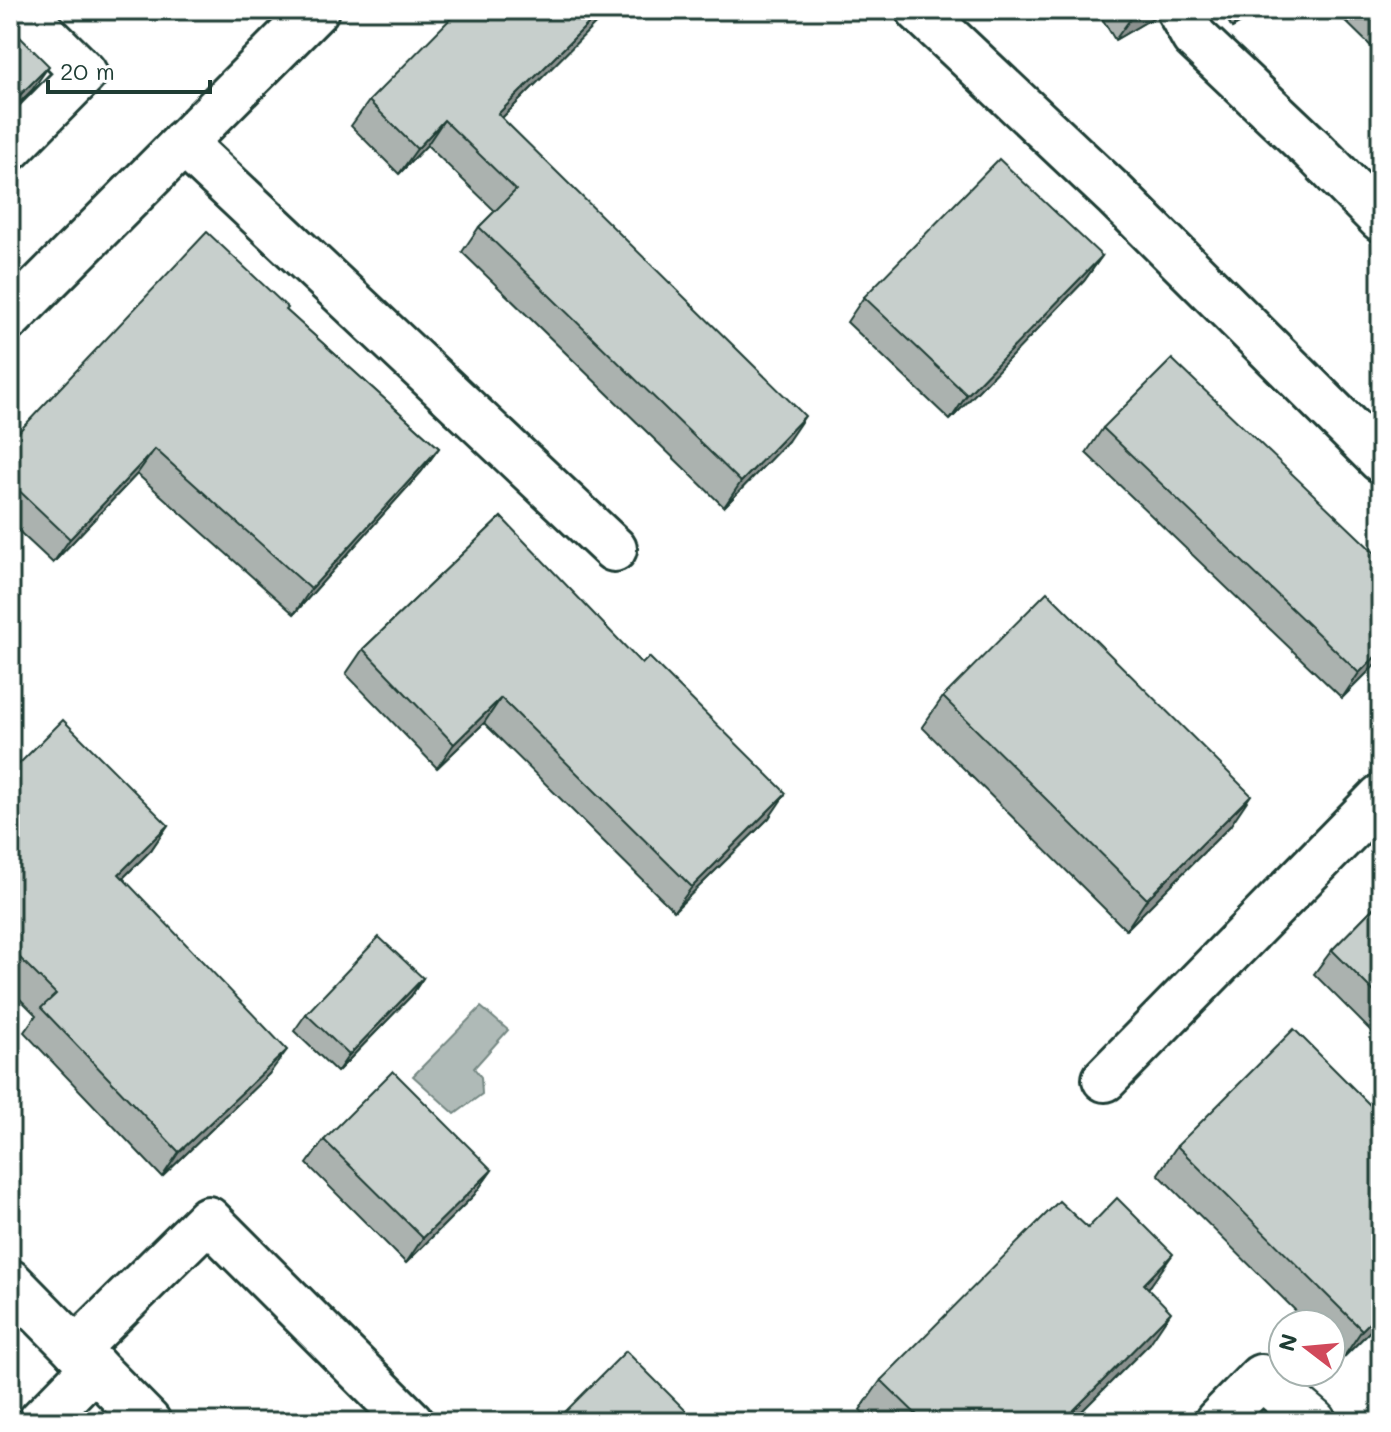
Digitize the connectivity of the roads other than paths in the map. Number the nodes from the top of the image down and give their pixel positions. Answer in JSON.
{"nodes":[{"id":1,"x":20,"y":10,"type":"edge"},
{"id":2,"x":316,"y":10,"type":"edge"},
{"id":3,"x":919,"y":10,"type":"edge"},
{"id":4,"x":1179,"y":10,"type":"edge"},
{"id":5,"x":183,"y":143,"type":"junction"},
{"id":6,"x":10,"y":148,"type":"edge"},
{"id":7,"x":1381,"y":219,"type":"edge"},
{"id":8,"x":10,"y":317,"type":"edge"},
{"id":9,"x":1381,"y":460,"type":"edge"},
{"id":10,"x":614,"y":549,"type":"dead end"},
{"id":11,"x":1381,"y":797,"type":"edge"},
{"id":12,"x":1105,"y":1079,"type":"dead end"},
{"id":13,"x":10,"y":1282,"type":"edge"},
{"id":14,"x":85,"y":1358,"type":"junction"},
{"id":15,"x":40,"y":1422,"type":"edge"},
{"id":16,"x":148,"y":1422,"type":"edge"},
{"id":17,"x":411,"y":1422,"type":"edge"},
{"id":18,"x":1217,"y":1422,"type":"edge"},
{"id":19,"x":1314,"y":1422,"type":"edge"}],
"edges":[{"from":1,"to":6,"type":"main road"},
{"from":2,"to":5,"type":"main road"},
{"from":3,"to":9,"type":"main road"},
{"from":4,"to":7,"type":"main road"},
{"from":5,"to":8,"type":"main road"},
{"from":5,"to":10,"type":"main road"},
{"from":11,"to":12,"type":"main road"},
{"from":13,"to":14,"type":"main road"},
{"from":14,"to":15,"type":"main road"},
{"from":14,"to":16,"type":"main road"},
{"from":14,"to":17,"type":"main road"},
{"from":18,"to":19,"type":"main road"}]}
